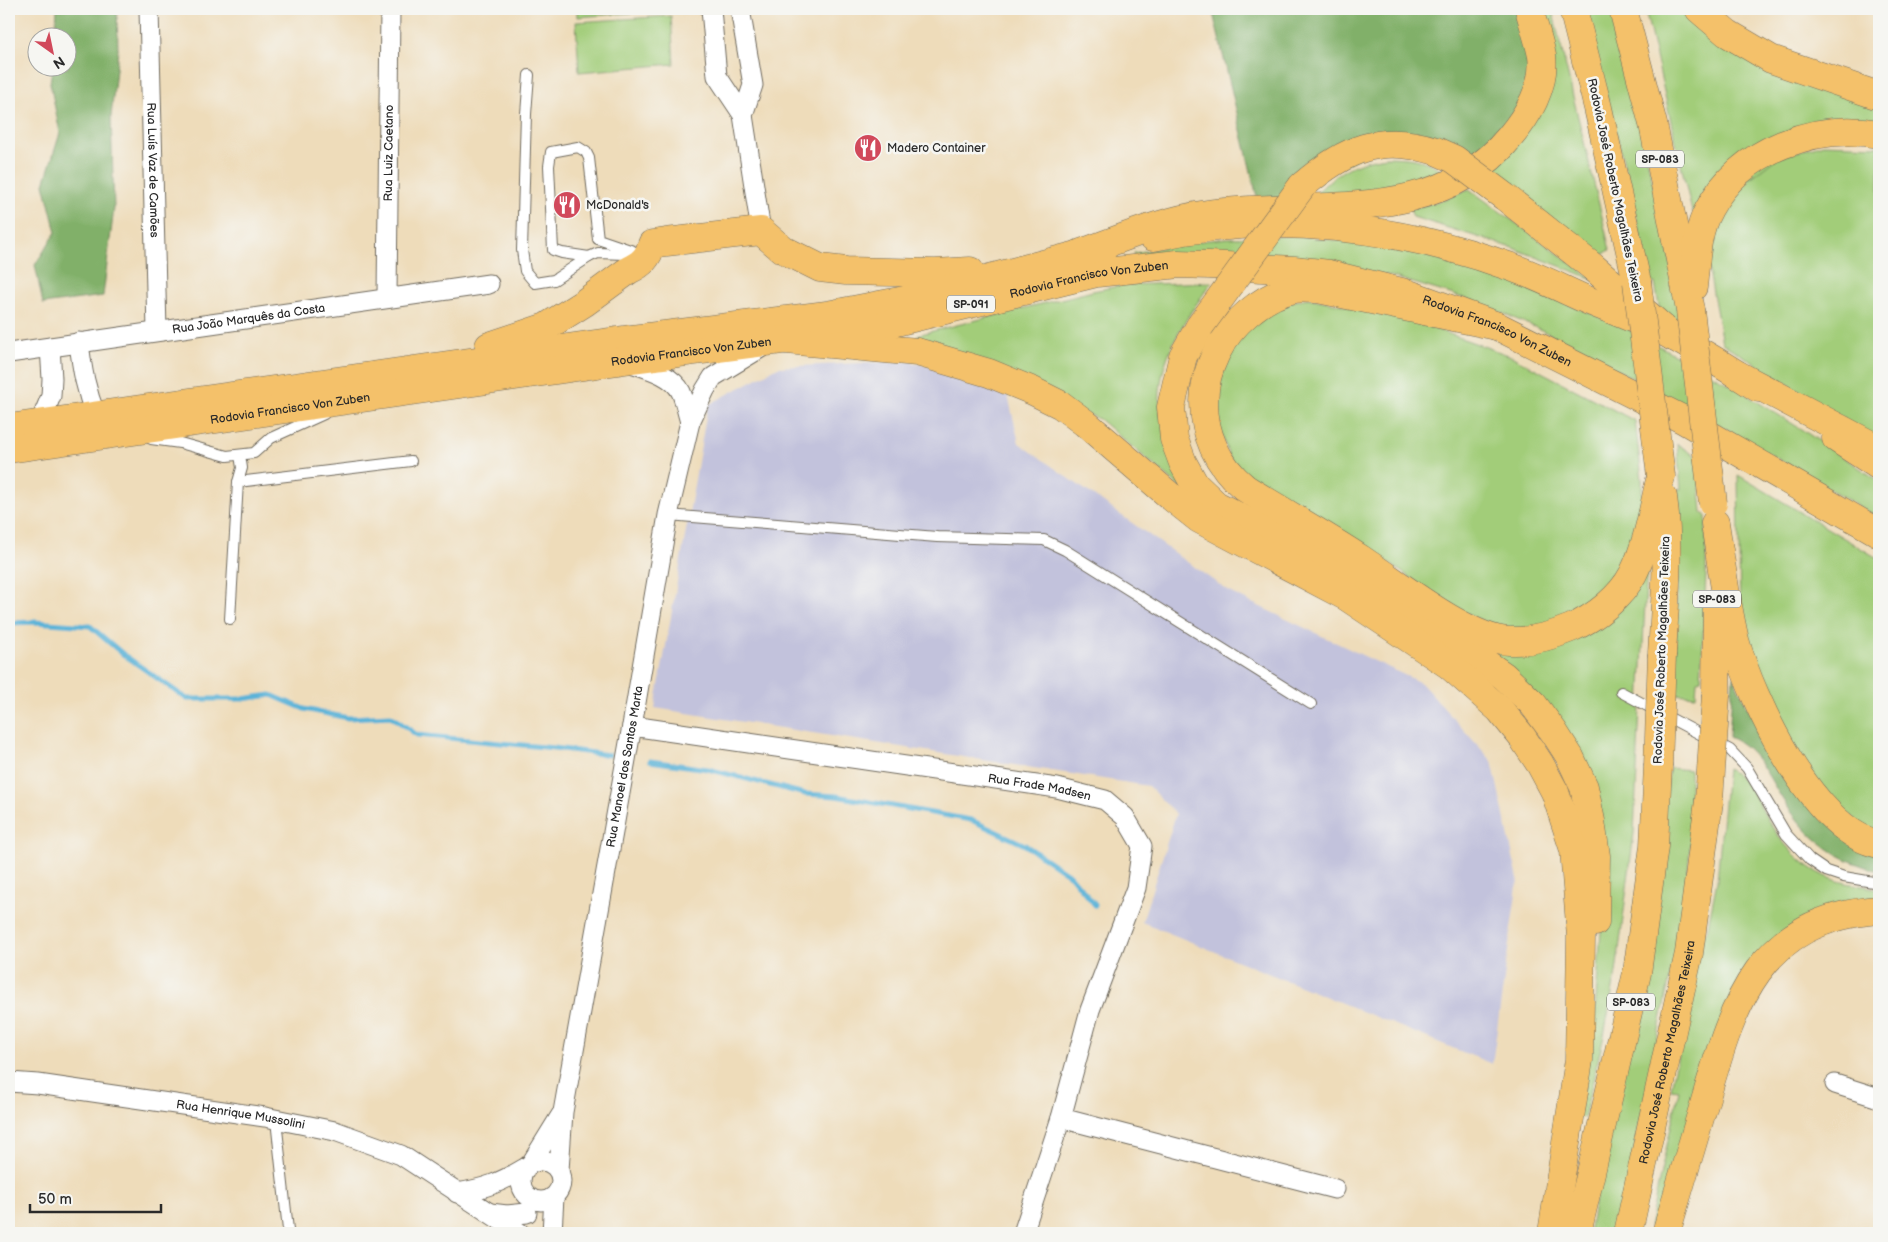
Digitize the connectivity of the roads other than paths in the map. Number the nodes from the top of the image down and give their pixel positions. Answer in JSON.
{"nodes":[{"id":1,"x":149,"y":9,"type":"edge"},
{"id":2,"x":390,"y":9,"type":"edge"},
{"id":3,"x":711,"y":9,"type":"edge"},
{"id":4,"x":740,"y":9,"type":"edge"},
{"id":5,"x":1529,"y":9,"type":"edge"},
{"id":6,"x":1573,"y":9,"type":"edge"},
{"id":7,"x":1623,"y":9,"type":"edge"},
{"id":8,"x":1699,"y":9,"type":"edge"},
{"id":9,"x":529,"y":75,"type":"dead end"},
{"id":10,"x":1879,"y":96,"type":"edge"},
{"id":11,"x":743,"y":115,"type":"junction"},
{"id":12,"x":1879,"y":134,"type":"edge"},
{"id":13,"x":761,"y":231,"type":"junction"},
{"id":14,"x":1081,"y":253,"type":"junction"},
{"id":15,"x":589,"y":257,"type":"junction"},
{"id":16,"x":634,"y":266,"type":"junction"},
{"id":17,"x":1019,"y":270,"type":"junction"},
{"id":18,"x":489,"y":284,"type":"dead end"},
{"id":19,"x":387,"y":297,"type":"junction"},
{"id":20,"x":1690,"y":310,"type":"junction"},
{"id":21,"x":1498,"y":326,"type":"junction"},
{"id":22,"x":157,"y":331,"type":"junction"},
{"id":23,"x":1673,"y":337,"type":"junction"},
{"id":24,"x":779,"y":341,"type":"junction"},
{"id":25,"x":79,"y":342,"type":"junction"},
{"id":26,"x":50,"y":347,"type":"junction"},
{"id":27,"x":9,"y":353,"type":"edge"},
{"id":28,"x":625,"y":360,"type":"junction"},
{"id":29,"x":1738,"y":375,"type":"junction"},
{"id":30,"x":367,"y":388,"type":"junction"},
{"id":31,"x":690,"y":422,"type":"junction"},
{"id":32,"x":40,"y":423,"type":"junction"},
{"id":33,"x":105,"y":425,"type":"junction"},
{"id":34,"x":9,"y":428,"type":"edge"},
{"id":35,"x":9,"y":449,"type":"edge"},
{"id":36,"x":1879,"y":449,"type":"edge"},
{"id":37,"x":240,"y":455,"type":"junction"},
{"id":38,"x":411,"y":461,"type":"dead end"},
{"id":39,"x":1879,"y":466,"type":"edge"},
{"id":40,"x":1661,"y":476,"type":"junction"},
{"id":41,"x":238,"y":482,"type":"junction"},
{"id":42,"x":1714,"y":513,"type":"junction"},
{"id":43,"x":668,"y":516,"type":"junction"},
{"id":44,"x":1879,"y":533,"type":"edge"},
{"id":45,"x":230,"y":619,"type":"dead end"},
{"id":46,"x":1621,"y":692,"type":"dead end"},
{"id":47,"x":1311,"y":704,"type":"dead end"},
{"id":48,"x":632,"y":726,"type":"junction"},
{"id":49,"x":1879,"y":844,"type":"edge"},
{"id":50,"x":1879,"y":883,"type":"edge"},
{"id":51,"x":1879,"y":910,"type":"edge"},
{"id":52,"x":1578,"y":1060,"type":"junction"},
{"id":53,"x":9,"y":1082,"type":"edge"},
{"id":54,"x":1835,"y":1084,"type":"dead end"},
{"id":55,"x":1879,"y":1098,"type":"edge"},
{"id":56,"x":563,"y":1112,"type":"junction"},
{"id":57,"x":1061,"y":1118,"type":"junction"},
{"id":58,"x":276,"y":1120,"type":"junction"},
{"id":59,"x":528,"y":1165,"type":"junction"},
{"id":60,"x":559,"y":1170,"type":"junction"},
{"id":61,"x":1335,"y":1189,"type":"dead end"},
{"id":62,"x":458,"y":1192,"type":"junction"},
{"id":63,"x":554,"y":1197,"type":"junction"},
{"id":64,"x":527,"y":1204,"type":"junction"},
{"id":65,"x":487,"y":1212,"type":"junction"},
{"id":66,"x":288,"y":1230,"type":"dead end"},
{"id":67,"x":520,"y":1233,"type":"edge"},
{"id":68,"x":532,"y":1233,"type":"edge"},
{"id":69,"x":552,"y":1233,"type":"edge"},
{"id":70,"x":1023,"y":1233,"type":"edge"},
{"id":71,"x":1552,"y":1233,"type":"edge"},
{"id":72,"x":1577,"y":1233,"type":"edge"},
{"id":73,"x":1628,"y":1233,"type":"edge"},
{"id":74,"x":1666,"y":1233,"type":"edge"}],
"edges":[{"from":1,"to":22,"type":"street","name":"Rua Luís Vaz de Camões"},
{"from":2,"to":19,"type":"street","name":"Rua Luiz Caetano"},
{"from":3,"to":11,"type":"street"},
{"from":4,"to":11,"type":"street"},
{"from":5,"to":14,"type":"main road"},
{"from":6,"to":40,"type":"main road","name":"Rodovia José Roberto Magalhães Teixeira","number":"SP-083","bridge":true},
{"from":7,"to":20,"type":"main road","name":"Rodovia José Roberto Magalhães Teixeira","number":"SP-083"},
{"from":8,"to":10,"type":"main road"},
{"from":9,"to":15,"type":"lane"},
{"from":11,"to":13,"type":"street"},
{"from":12,"to":20,"type":"main road"},
{"from":13,"to":16,"type":"main road"},
{"from":13,"to":17,"type":"main road"},
{"from":14,"to":17,"type":"main road","name":"Rodovia Francisco Von Zuben","number":"SP-091"},
{"from":14,"to":23,"type":"main road","name":"Rodovia Francisco Von Zuben","number":"SP-091"},
{"from":15,"to":16,"type":"lane"},
{"from":15,"to":16,"type":"lane"},
{"from":16,"to":30,"type":"main road"},
{"from":17,"to":30,"type":"main road","name":"Rodovia Francisco Von Zuben","number":"SP-091"},
{"from":18,"to":19,"type":"street","name":"Rua João Marquês da Costa"},
{"from":19,"to":22,"type":"street","name":"Rua João Marquês da Costa"},
{"from":20,"to":42,"type":"main road","name":"Rodovia José Roberto Magalhães Teixeira","number":"SP-083","bridge":true},
{"from":21,"to":24,"type":"main road","name":"Rodovia Francisco Von Zuben","number":"SP-091"},
{"from":21,"to":40,"type":"main road"},
{"from":21,"to":44,"type":"main road","name":"Rodovia Francisco Von Zuben","number":"SP-091"},
{"from":22,"to":25,"type":"street","name":"Rua João Marquês da Costa"},
{"from":23,"to":29,"type":"main road","name":"Rodovia Francisco Von Zuben","number":"SP-091"},
{"from":23,"to":52,"type":"main road","bridge":true},
{"from":24,"to":28,"type":"main road","name":"Rodovia Francisco Von Zuben","number":"SP-091"},
{"from":24,"to":31,"type":"street","name":"Rua Manoel dos Santos Marta"},
{"from":24,"to":52,"type":"main road"},
{"from":25,"to":26,"type":"street","name":"Rua João Marquês da Costa"},
{"from":25,"to":33,"type":"street"},
{"from":26,"to":27,"type":"street","name":"Rua João Marquês da Costa"},
{"from":26,"to":32,"type":"street"},
{"from":28,"to":30,"type":"main road","name":"Rodovia Francisco Von Zuben","number":"SP-091"},
{"from":28,"to":31,"type":"street"},
{"from":29,"to":36,"type":"main road"},
{"from":29,"to":39,"type":"main road","name":"Rodovia Francisco Von Zuben","number":"SP-091"},
{"from":30,"to":33,"type":"main road","name":"Rodovia Francisco Von Zuben","number":"SP-091"},
{"from":30,"to":37,"type":"lane"},
{"from":31,"to":43,"type":"street","name":"Rua Manoel dos Santos Marta"},
{"from":32,"to":33,"type":"main road","name":"Rodovia Francisco Von Zuben","number":"SP-091"},
{"from":32,"to":34,"type":"main road","name":"Rodovia Francisco Von Zuben","number":"SP-091"},
{"from":33,"to":35,"type":"main road","name":"Rodovia Francisco Von Zuben","number":"SP-091"},
{"from":33,"to":37,"type":"lane"},
{"from":37,"to":41,"type":"lane"},
{"from":38,"to":41,"type":"lane"},
{"from":40,"to":72,"type":"main road","name":"Rodovia José Roberto Magalhães Teixeira","number":"SP-083","bridge":true},
{"from":41,"to":45,"type":"lane"},
{"from":42,"to":49,"type":"main road"},
{"from":42,"to":73,"type":"main road","name":"Rodovia José Roberto Magalhães Teixeira","number":"SP-083","bridge":true},
{"from":43,"to":47,"type":"lane"},
{"from":43,"to":48,"type":"street","name":"Rua Manoel dos Santos Marta"},
{"from":46,"to":50,"type":"lane"},
{"from":48,"to":56,"type":"street","name":"Rua Manoel dos Santos Marta"},
{"from":48,"to":57,"type":"street","name":"Rua Frade Madsen"},
{"from":51,"to":74,"type":"main road"},
{"from":52,"to":71,"type":"main road"},
{"from":53,"to":58,"type":"street","name":"Rua Henrique Mussolini"},
{"from":54,"to":55,"type":"street"},
{"from":56,"to":59,"type":"street","name":"Rua Manoel dos Santos Marta"},
{"from":56,"to":60,"type":"street","name":"Rua Manoel dos Santos Marta"},
{"from":57,"to":61,"type":"street"},
{"from":57,"to":70,"type":"street","name":"Rua Frade Madsen"},
{"from":58,"to":62,"type":"street","name":"Rua Henrique Mussolini"},
{"from":58,"to":66,"type":"lane"},
{"from":59,"to":60,"type":"street"},
{"from":59,"to":62,"type":"street"},
{"from":59,"to":64,"type":"street"},
{"from":60,"to":63,"type":"street"},
{"from":62,"to":65,"type":"street","name":"Rua Henrique Mussolini"},
{"from":63,"to":64,"type":"street"},
{"from":63,"to":69,"type":"street"},
{"from":64,"to":65,"type":"street","name":"Rua Henrique Mussolini"},
{"from":64,"to":68,"type":"street"},
{"from":65,"to":67,"type":"street","name":"Rua Henrique Mussolini"}]}
